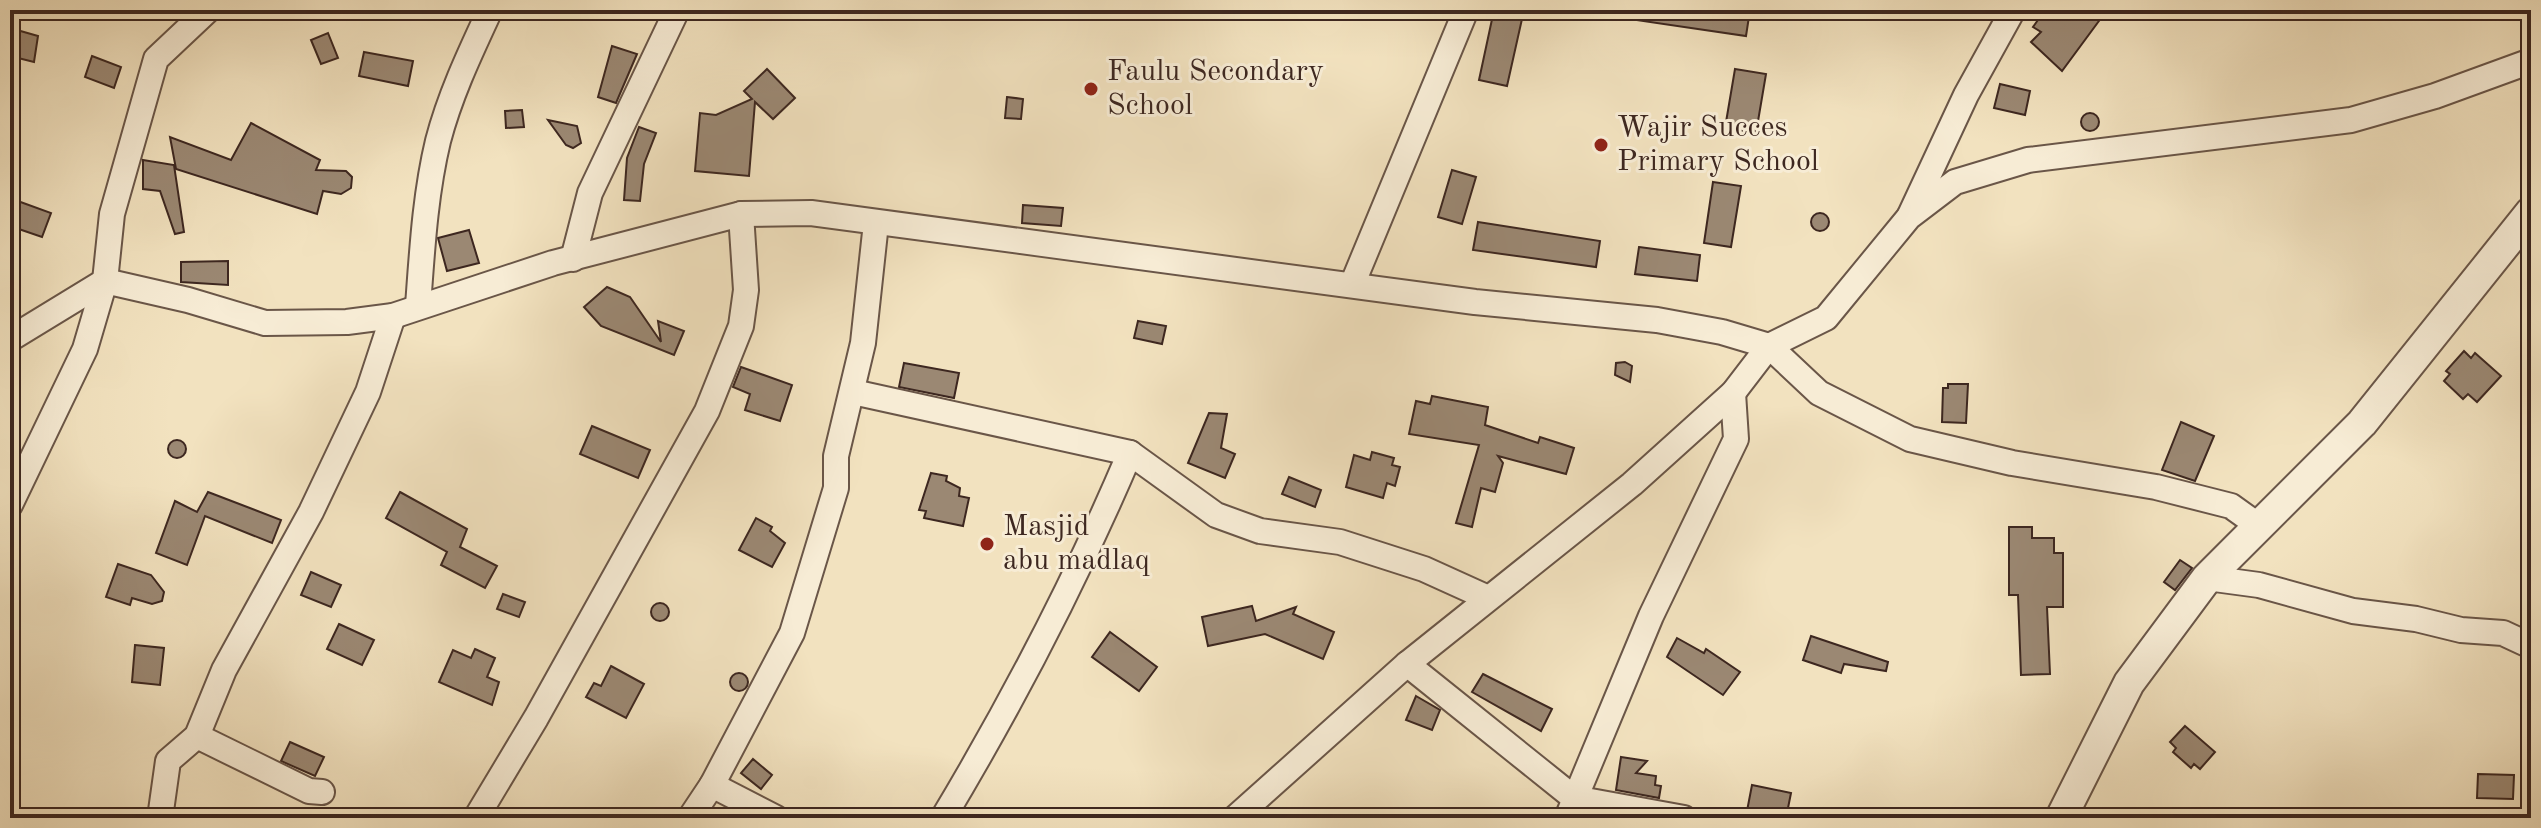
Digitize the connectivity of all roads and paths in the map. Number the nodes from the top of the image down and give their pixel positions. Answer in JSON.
{"nodes":[{"id":1,"x":208,"y":10,"type":"edge"},
{"id":2,"x":490,"y":10,"type":"edge"},
{"id":3,"x":677,"y":10,"type":"edge"},
{"id":4,"x":1466,"y":10,"type":"edge"},
{"id":5,"x":2013,"y":10,"type":"edge"},
{"id":6,"x":2531,"y":61,"type":"edge"},
{"id":7,"x":2531,"y":212,"type":"edge"},
{"id":8,"x":741,"y":214,"type":"junction"},
{"id":9,"x":1909,"y":217,"type":"junction"},
{"id":10,"x":876,"y":223,"type":"junction"},
{"id":11,"x":573,"y":259,"type":"junction"},
{"id":12,"x":105,"y":281,"type":"junction"},
{"id":13,"x":1352,"y":285,"type":"junction"},
{"id":14,"x":418,"y":306,"type":"junction"},
{"id":15,"x":393,"y":316,"type":"junction"},
{"id":16,"x":10,"y":339,"type":"edge"},
{"id":17,"x":1769,"y":346,"type":"junction"},
{"id":18,"x":853,"y":392,"type":"junction"},
{"id":19,"x":1733,"y":393,"type":"junction"},
{"id":20,"x":1130,"y":453,"type":"junction"},
{"id":21,"x":10,"y":505,"type":"edge"},
{"id":22,"x":2259,"y":526,"type":"junction"},
{"id":23,"x":2207,"y":578,"type":"junction"},
{"id":24,"x":1488,"y":598,"type":"junction"},
{"id":25,"x":2531,"y":646,"type":"edge"},
{"id":26,"x":1407,"y":664,"type":"junction"},
{"id":27,"x":197,"y":736,"type":"junction"},
{"id":28,"x":712,"y":785,"type":"junction"},
{"id":29,"x":322,"y":792,"type":"dead end"},
{"id":30,"x":1571,"y":808,"type":"edge"},
{"id":31,"x":160,"y":818,"type":"edge"},
{"id":32,"x":476,"y":818,"type":"edge"},
{"id":33,"x":690,"y":818,"type":"edge"},
{"id":34,"x":776,"y":818,"type":"edge"},
{"id":35,"x":943,"y":818,"type":"edge"},
{"id":36,"x":1235,"y":818,"type":"edge"},
{"id":37,"x":1684,"y":818,"type":"edge"},
{"id":38,"x":2061,"y":818,"type":"edge"}],
"edges":[{"from":1,"to":12,"type":"street"},
{"from":2,"to":14,"type":"street"},
{"from":3,"to":11,"type":"street"},
{"from":4,"to":13,"type":"street"},
{"from":5,"to":9,"type":"street"},
{"from":6,"to":9,"type":"street"},
{"from":7,"to":22,"type":"street"},
{"from":8,"to":10,"type":"street"},
{"from":8,"to":11,"type":"street"},
{"from":8,"to":32,"type":"street"},
{"from":9,"to":17,"type":"street"},
{"from":10,"to":13,"type":"street"},
{"from":10,"to":18,"type":"street"},
{"from":11,"to":14,"type":"street"},
{"from":12,"to":15,"type":"street"},
{"from":12,"to":16,"type":"street"},
{"from":12,"to":21,"type":"street"},
{"from":13,"to":17,"type":"street"},
{"from":14,"to":15,"type":"street"},
{"from":15,"to":27,"type":"street"},
{"from":17,"to":19,"type":"street"},
{"from":17,"to":22,"type":"street"},
{"from":18,"to":20,"type":"street"},
{"from":18,"to":28,"type":"street"},
{"from":19,"to":24,"type":"street"},
{"from":19,"to":30,"type":"street"},
{"from":20,"to":24,"type":"street"},
{"from":20,"to":35,"type":"street"},
{"from":22,"to":23,"type":"street"},
{"from":23,"to":25,"type":"street"},
{"from":23,"to":38,"type":"street"},
{"from":24,"to":26,"type":"street"},
{"from":26,"to":30,"type":"street"},
{"from":26,"to":36,"type":"street"},
{"from":27,"to":29,"type":"street"},
{"from":27,"to":31,"type":"street"},
{"from":28,"to":33,"type":"street"},
{"from":28,"to":34,"type":"street"},
{"from":30,"to":37,"type":"street"}]}
